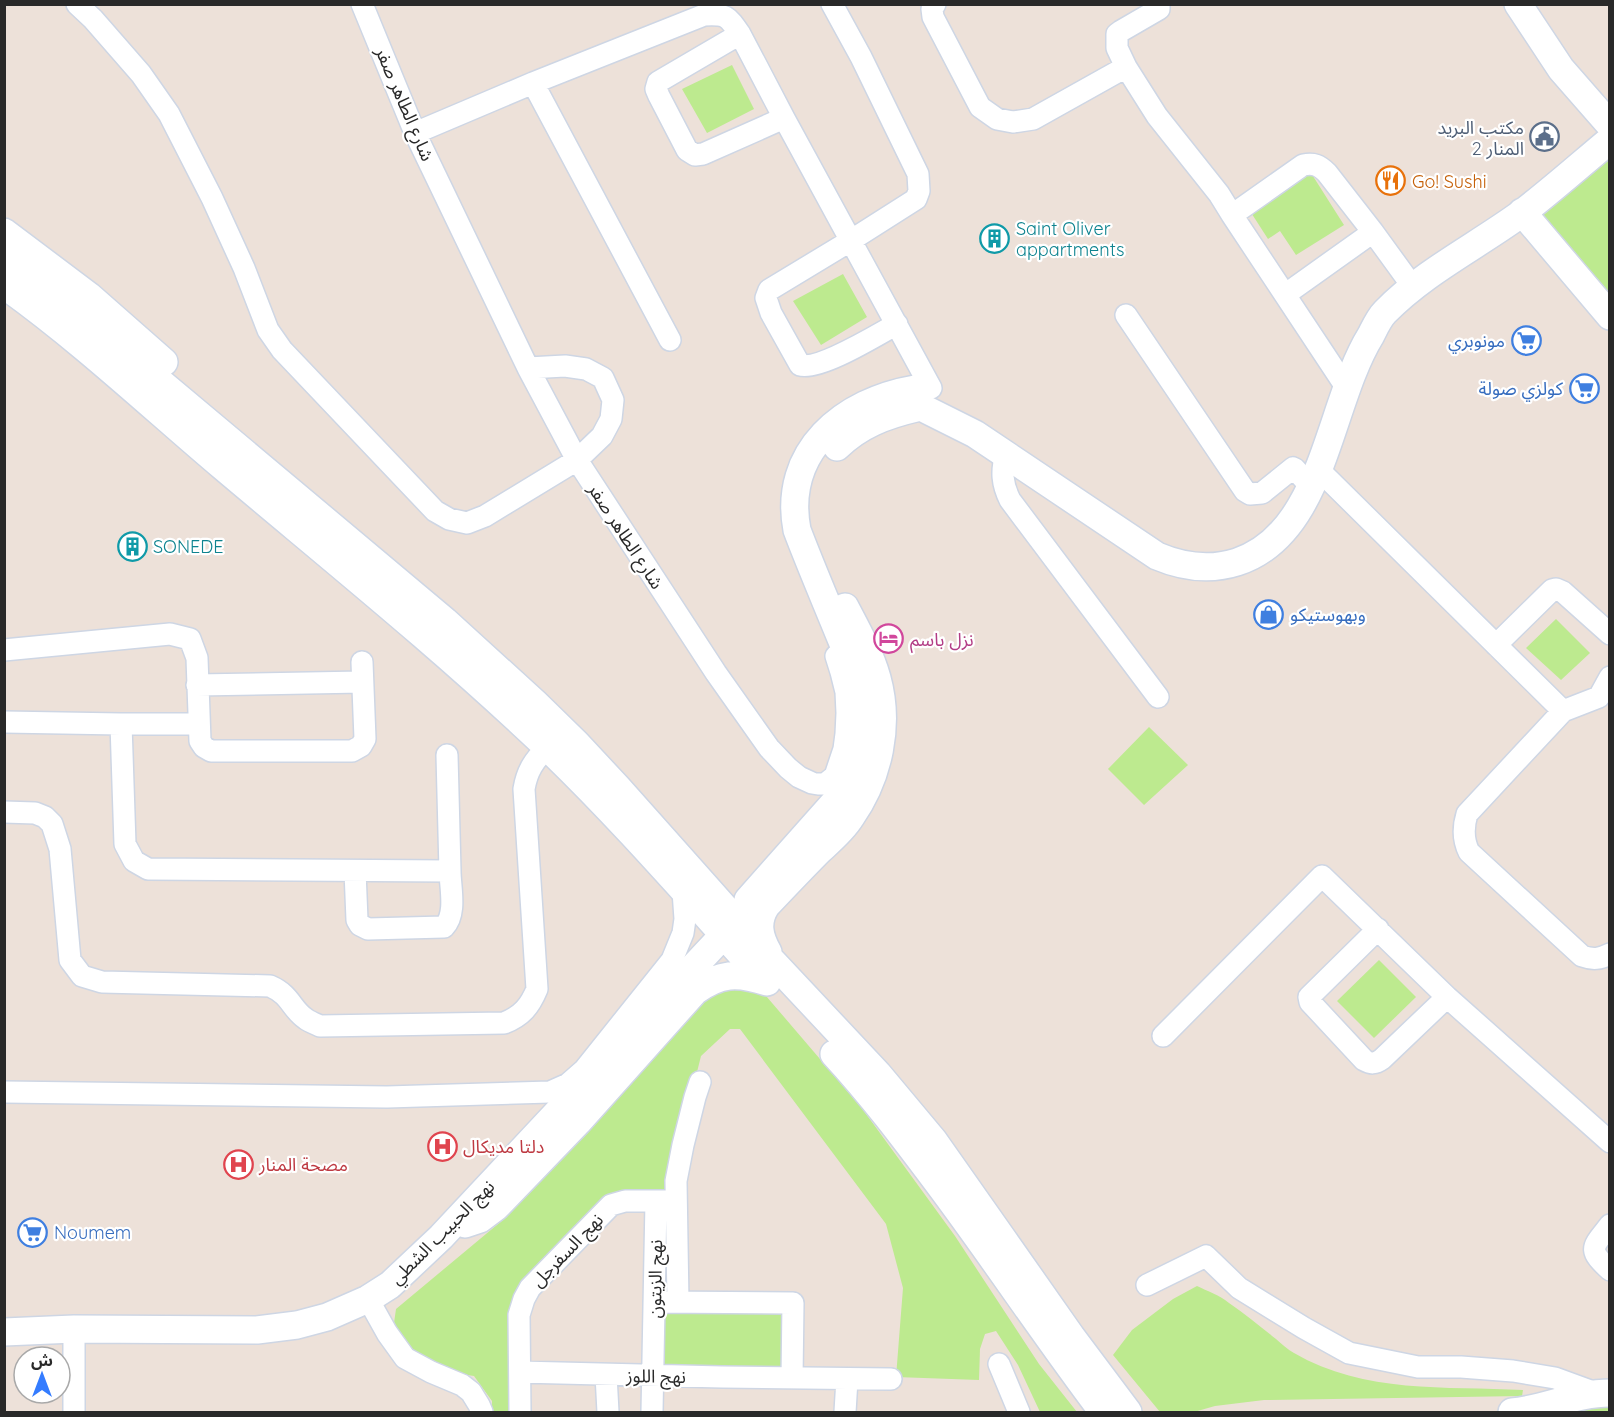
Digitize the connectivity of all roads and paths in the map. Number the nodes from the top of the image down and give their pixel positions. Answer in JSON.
{"nodes":[{"id":1,"x":77,"y":4,"type":"edge"},
{"id":2,"x":362,"y":4,"type":"edge"},
{"id":3,"x":832,"y":4,"type":"edge"},
{"id":4,"x":935,"y":4,"type":"edge"},
{"id":5,"x":1159,"y":4,"type":"edge"},
{"id":6,"x":1518,"y":4,"type":"edge"},
{"id":7,"x":740,"y":34,"type":"junction"},
{"id":8,"x":1126,"y":67,"type":"junction"},
{"id":9,"x":533,"y":83,"type":"junction"},
{"id":10,"x":784,"y":118,"type":"junction"},
{"id":11,"x":1610,"y":124,"type":"edge"},
{"id":12,"x":415,"y":133,"type":"junction"},
{"id":13,"x":1610,"y":141,"type":"edge"},
{"id":14,"x":1522,"y":212,"type":"junction"},
{"id":15,"x":1232,"y":214,"type":"junction"},
{"id":16,"x":4,"y":231,"type":"edge"},
{"id":17,"x":1373,"y":232,"type":"junction"},
{"id":18,"x":850,"y":241,"type":"junction"},
{"id":19,"x":4,"y":258,"type":"edge"},
{"id":20,"x":4,"y":285,"type":"edge"},
{"id":21,"x":1413,"y":287,"type":"junction"},
{"id":22,"x":1286,"y":294,"type":"junction"},
{"id":23,"x":4,"y":308,"type":"edge"},
{"id":24,"x":1126,"y":315,"type":"dead end"},
{"id":25,"x":1610,"y":316,"type":"edge"},
{"id":26,"x":897,"y":324,"type":"junction"},
{"id":27,"x":670,"y":340,"type":"dead end"},
{"id":28,"x":528,"y":368,"type":"junction"},
{"id":29,"x":1346,"y":387,"type":"junction"},
{"id":30,"x":925,"y":397,"type":"junction"},
{"id":31,"x":227,"y":454,"type":"junction"},
{"id":32,"x":1006,"y":454,"type":"junction"},
{"id":33,"x":577,"y":460,"type":"junction"},
{"id":34,"x":1314,"y":478,"type":"junction"},
{"id":35,"x":797,"y":530,"type":"junction"},
{"id":36,"x":833,"y":584,"type":"junction"},
{"id":37,"x":1610,"y":634,"type":"edge"},
{"id":38,"x":1496,"y":645,"type":"junction"},
{"id":39,"x":4,"y":650,"type":"edge"},
{"id":40,"x":1610,"y":677,"type":"edge"},
{"id":41,"x":197,"y":685,"type":"junction"},
{"id":42,"x":1158,"y":697,"type":"dead end"},
{"id":43,"x":1604,"y":701,"type":"edge"},
{"id":44,"x":1563,"y":711,"type":"junction"},
{"id":45,"x":4,"y":722,"type":"edge"},
{"id":46,"x":121,"y":724,"type":"junction"},
{"id":47,"x":198,"y":724,"type":"junction"},
{"id":48,"x":864,"y":725,"type":"junction"},
{"id":49,"x":547,"y":748,"type":"junction"},
{"id":50,"x":447,"y":755,"type":"dead end"},
{"id":51,"x":4,"y":812,"type":"edge"},
{"id":52,"x":355,"y":871,"type":"junction"},
{"id":53,"x":450,"y":871,"type":"junction"},
{"id":54,"x":683,"y":891,"type":"junction"},
{"id":55,"x":748,"y":900,"type":"dead end"},
{"id":56,"x":1378,"y":929,"type":"junction"},
{"id":57,"x":714,"y":944,"type":"dead end"},
{"id":58,"x":1610,"y":954,"type":"edge"},
{"id":59,"x":770,"y":972,"type":"junction"},
{"id":60,"x":1447,"y":998,"type":"junction"},
{"id":61,"x":1163,"y":1036,"type":"dead end"},
{"id":62,"x":700,"y":1082,"type":"dead end"},
{"id":63,"x":4,"y":1092,"type":"edge"},
{"id":64,"x":1610,"y":1142,"type":"edge"},
{"id":65,"x":666,"y":1201,"type":"junction"},
{"id":66,"x":1610,"y":1225,"type":"edge"},
{"id":67,"x":452,"y":1226,"type":"junction"},
{"id":68,"x":1610,"y":1270,"type":"edge"},
{"id":69,"x":1147,"y":1286,"type":"dead end"},
{"id":70,"x":369,"y":1299,"type":"junction"},
{"id":71,"x":654,"y":1302,"type":"junction"},
{"id":72,"x":678,"y":1302,"type":"junction"},
{"id":73,"x":74,"y":1329,"type":"junction"},
{"id":74,"x":4,"y":1332,"type":"edge"},
{"id":75,"x":999,"y":1364,"type":"dead end"},
{"id":76,"x":520,"y":1372,"type":"junction"},
{"id":77,"x":606,"y":1375,"type":"junction"},
{"id":78,"x":652,"y":1375,"type":"junction"},
{"id":79,"x":792,"y":1378,"type":"junction"},
{"id":80,"x":847,"y":1379,"type":"junction"},
{"id":81,"x":891,"y":1379,"type":"dead end"},
{"id":82,"x":1603,"y":1393,"type":"edge"},
{"id":83,"x":74,"y":1413,"type":"edge"},
{"id":84,"x":482,"y":1413,"type":"edge"},
{"id":85,"x":520,"y":1413,"type":"edge"},
{"id":86,"x":608,"y":1413,"type":"edge"},
{"id":87,"x":652,"y":1413,"type":"edge"},
{"id":88,"x":845,"y":1413,"type":"edge"},
{"id":89,"x":1019,"y":1413,"type":"edge"},
{"id":90,"x":1103,"y":1413,"type":"edge"},
{"id":91,"x":1128,"y":1413,"type":"edge"},
{"id":92,"x":1512,"y":1413,"type":"edge"}],
"edges":[{"from":1,"to":33,"type":"street"},
{"from":2,"to":12,"type":"street","name":"شارع الطاهر صفر"},
{"from":3,"to":18,"type":"street"},
{"from":4,"to":8,"type":"street"},
{"from":5,"to":8,"type":"street"},
{"from":6,"to":11,"type":"street"},
{"from":7,"to":9,"type":"street"},
{"from":7,"to":10,"type":"street"},
{"from":7,"to":10,"type":"street"},
{"from":8,"to":15,"type":"street"},
{"from":9,"to":12,"type":"street"},
{"from":9,"to":27,"type":"street"},
{"from":10,"to":18,"type":"street"},
{"from":12,"to":28,"type":"street","name":"شارع الطاهر صفر"},
{"from":13,"to":14,"type":"street"},
{"from":14,"to":21,"type":"street"},
{"from":14,"to":25,"type":"street"},
{"from":15,"to":17,"type":"street"},
{"from":15,"to":22,"type":"street"},
{"from":16,"to":31,"type":"street"},
{"from":17,"to":21,"type":"street"},
{"from":17,"to":22,"type":"street"},
{"from":18,"to":26,"type":"street"},
{"from":18,"to":26,"type":"street"},
{"from":19,"to":31,"type":"street"},
{"from":20,"to":31,"type":"street"},
{"from":21,"to":29,"type":"street"},
{"from":22,"to":29,"type":"street"},
{"from":23,"to":31,"type":"street"},
{"from":24,"to":34,"type":"street"},
{"from":26,"to":30,"type":"street"},
{"from":28,"to":33,"type":"street","name":"شارع الطاهر صفر"},
{"from":28,"to":33,"type":"street"},
{"from":29,"to":34,"type":"street"},
{"from":30,"to":32,"type":"street"},
{"from":30,"to":35,"type":"street"},
{"from":30,"to":36,"type":"street"},
{"from":31,"to":49,"type":"street"},
{"from":31,"to":59,"type":"street"},
{"from":32,"to":34,"type":"street"},
{"from":32,"to":42,"type":"street"},
{"from":33,"to":35,"type":"street","name":"شارع الطاهر صفر"},
{"from":34,"to":38,"type":"street"},
{"from":35,"to":48,"type":"street"},
{"from":36,"to":48,"type":"street"},
{"from":36,"to":59,"type":"street"},
{"from":37,"to":38,"type":"street"},
{"from":38,"to":44,"type":"street"},
{"from":39,"to":41,"type":"street"},
{"from":40,"to":43,"type":"street"},
{"from":41,"to":47,"type":"street"},
{"from":41,"to":47,"type":"street"},
{"from":43,"to":44,"type":"street"},
{"from":44,"to":58,"type":"street"},
{"from":45,"to":46,"type":"street"},
{"from":46,"to":47,"type":"street"},
{"from":46,"to":52,"type":"street"},
{"from":48,"to":55,"type":"street"},
{"from":49,"to":51,"type":"street"},
{"from":49,"to":54,"type":"street"},
{"from":50,"to":53,"type":"street"},
{"from":52,"to":53,"type":"street"},
{"from":52,"to":53,"type":"street"},
{"from":54,"to":59,"type":"street"},
{"from":54,"to":63,"type":"street"},
{"from":56,"to":60,"type":"street"},
{"from":56,"to":60,"type":"street"},
{"from":56,"to":61,"type":"street"},
{"from":57,"to":67,"type":"street","name":"نهج الحبيب الشطي"},
{"from":59,"to":67,"type":"street"},
{"from":59,"to":90,"type":"street"},
{"from":59,"to":91,"type":"street"},
{"from":60,"to":64,"type":"street"},
{"from":62,"to":65,"type":"street","name":"نهج الزيتون"},
{"from":65,"to":71,"type":"street","name":"نهج الزيتون"},
{"from":65,"to":72,"type":"street","name":"نهج الزيتون"},
{"from":65,"to":76,"type":"street","name":"نهج السفرجل"},
{"from":66,"to":68,"type":"street"},
{"from":67,"to":70,"type":"street","name":"نهج الحبيب الشطي"},
{"from":69,"to":82,"type":"street"},
{"from":70,"to":73,"type":"street","name":"نهج الحبيب الشطي"},
{"from":70,"to":84,"type":"street"},
{"from":71,"to":72,"type":"street"},
{"from":71,"to":78,"type":"street","name":"نهج الزيتون"},
{"from":72,"to":79,"type":"street"},
{"from":73,"to":74,"type":"street","name":"نهج الحبيب الشطي"},
{"from":73,"to":83,"type":"street"},
{"from":75,"to":89,"type":"street"},
{"from":76,"to":77,"type":"street","name":"نهج اللوز"},
{"from":76,"to":85,"type":"street","name":"نهج السفرجل"},
{"from":77,"to":78,"type":"street","name":"نهج اللوز"},
{"from":77,"to":86,"type":"street"},
{"from":78,"to":79,"type":"street","name":"نهج اللوز"},
{"from":78,"to":87,"type":"street","name":"نهج الزيتون"},
{"from":79,"to":80,"type":"street","name":"نهج اللوز"},
{"from":80,"to":81,"type":"street","name":"نهج اللوز"},
{"from":80,"to":88,"type":"street"},
{"from":82,"to":92,"type":"street"}]}
